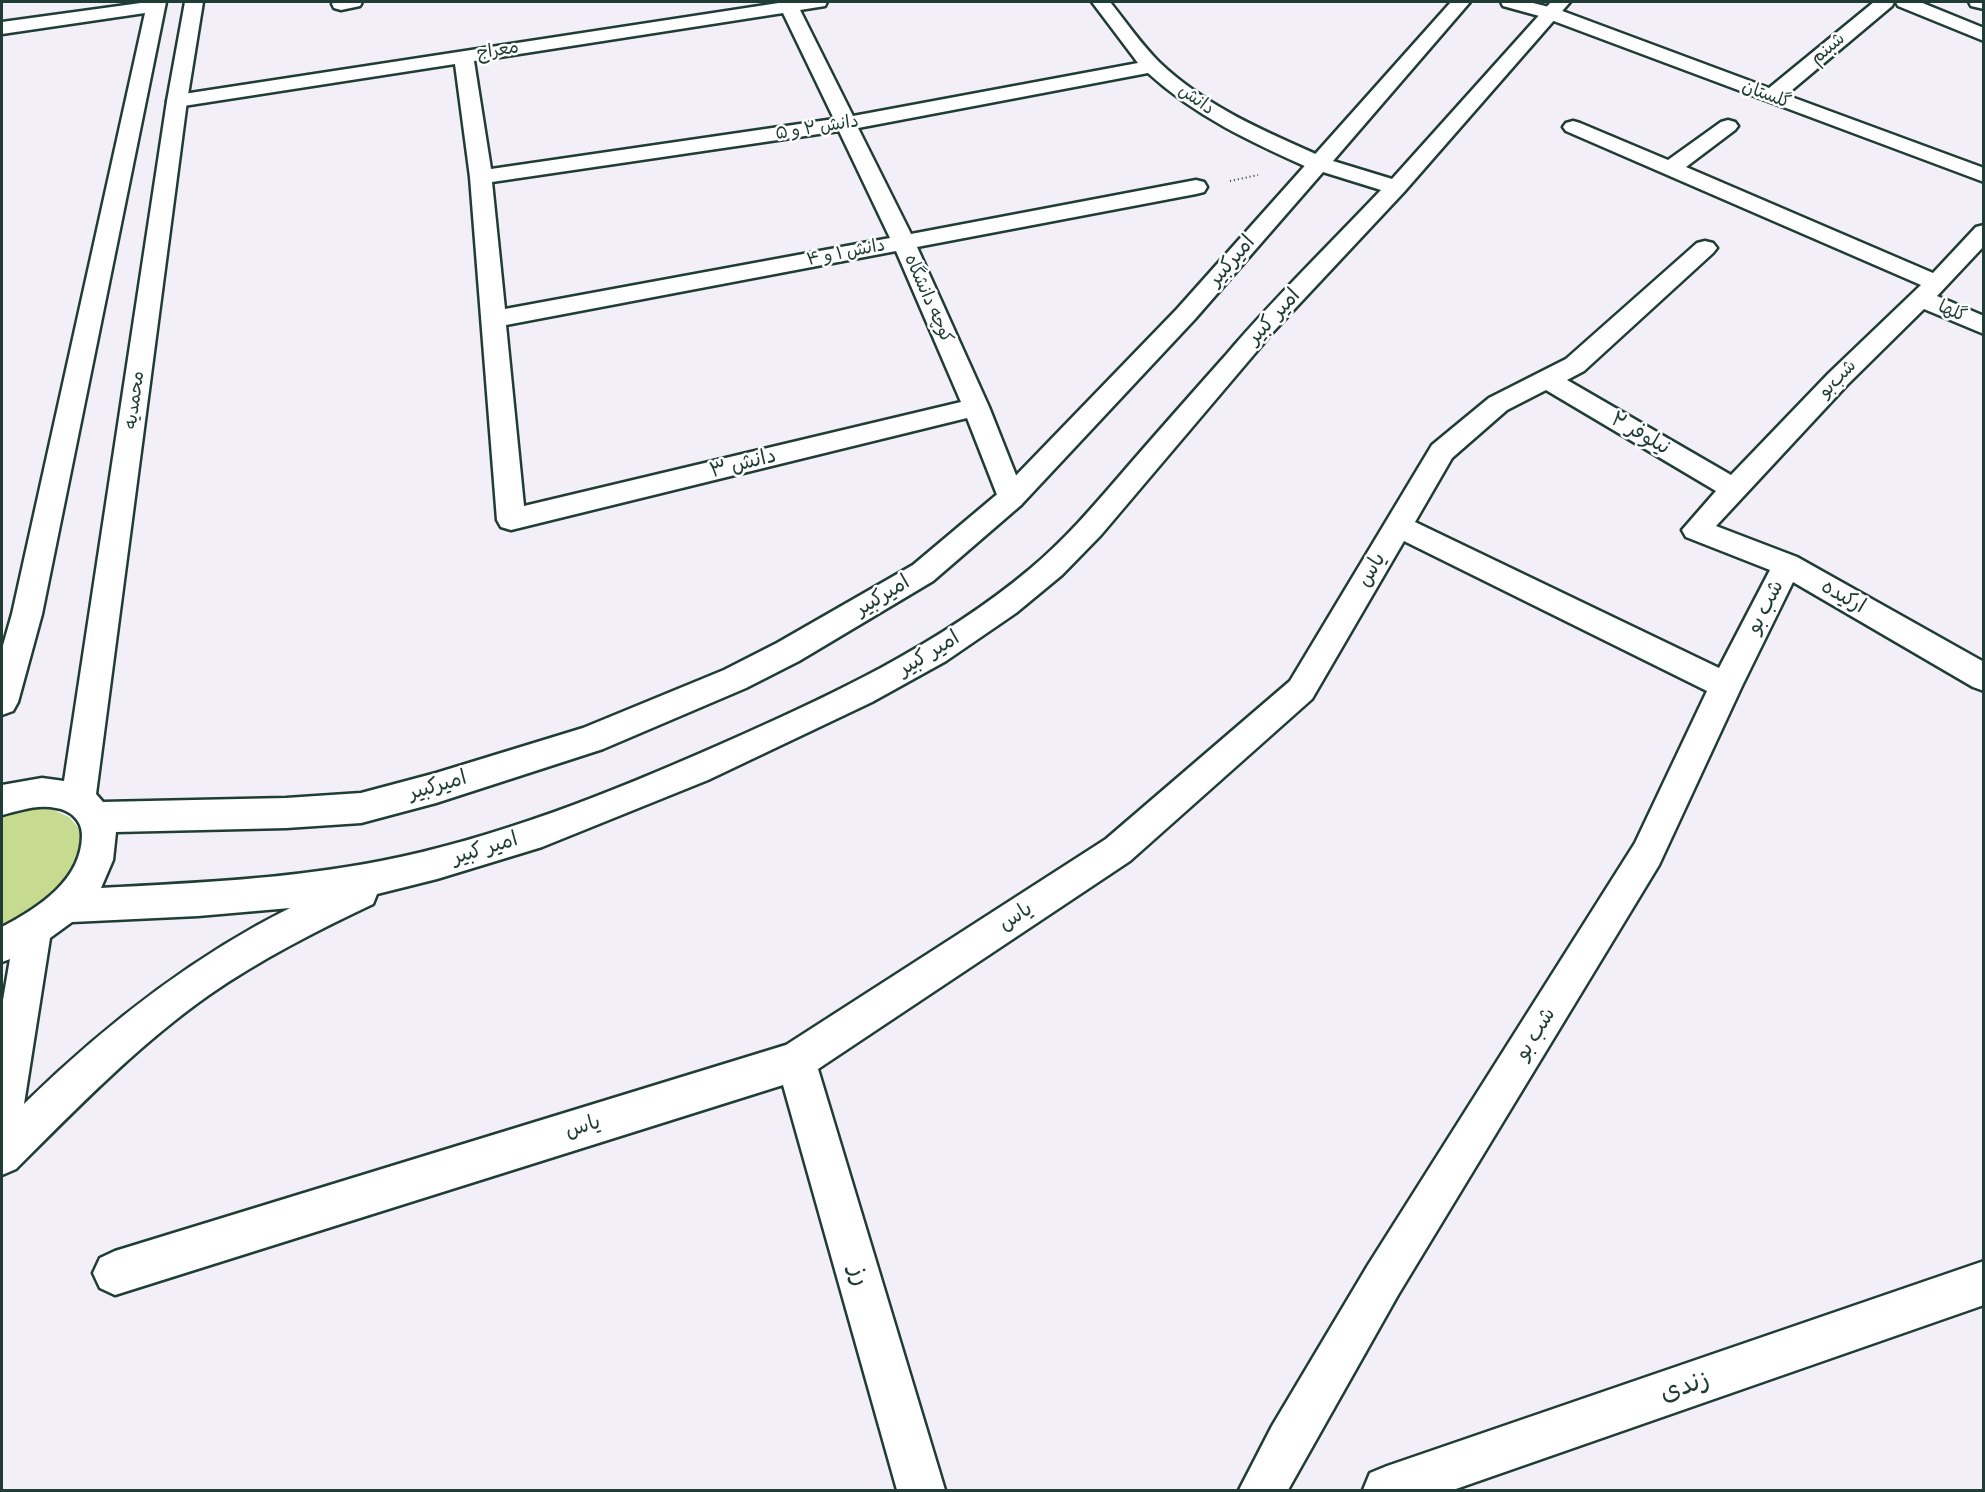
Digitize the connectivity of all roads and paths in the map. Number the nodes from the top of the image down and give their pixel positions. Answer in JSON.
{"nodes":[{"id":1,"x":194,"y":2,"type":"edge"},
{"id":2,"x":818,"y":2,"type":"edge"},
{"id":3,"x":1101,"y":2,"type":"edge"},
{"id":4,"x":1461,"y":2,"type":"edge"},
{"id":5,"x":1510,"y":2,"type":"edge"},
{"id":6,"x":1885,"y":2,"type":"edge"},
{"id":7,"x":1905,"y":2,"type":"edge"},
{"id":8,"x":1978,"y":2,"type":"edge"},
{"id":9,"x":156,"y":4,"type":"edge"},
{"id":10,"x":1983,"y":4,"type":"edge"},
{"id":11,"x":789,"y":6,"type":"junction"},
{"id":12,"x":1555,"y":8,"type":"edge"},
{"id":13,"x":2,"y":28,"type":"edge"},
{"id":14,"x":1983,"y":35,"type":"edge"},
{"id":15,"x":464,"y":57,"type":"junction"},
{"id":16,"x":1151,"y":66,"type":"junction"},
{"id":17,"x":1771,"y":97,"type":"junction"},
{"id":18,"x":177,"y":101,"type":"junction"},
{"id":19,"x":844,"y":124,"type":"junction"},
{"id":20,"x":1728,"y":126,"type":"dead end"},
{"id":21,"x":1573,"y":127,"type":"dead end"},
{"id":22,"x":1317,"y":163,"type":"junction"},
{"id":23,"x":1670,"y":169,"type":"junction"},
{"id":24,"x":1983,"y":176,"type":"edge"},
{"id":25,"x":481,"y":177,"type":"junction"},
{"id":26,"x":1196,"y":187,"type":"dead end"},
{"id":27,"x":1396,"y":187,"type":"junction"},
{"id":28,"x":1983,"y":232,"type":"edge"},
{"id":29,"x":904,"y":243,"type":"junction"},
{"id":30,"x":1705,"y":248,"type":"dead end"},
{"id":31,"x":1928,"y":291,"type":"junction"},
{"id":32,"x":495,"y":319,"type":"junction"},
{"id":33,"x":1983,"y":326,"type":"edge"},
{"id":34,"x":1546,"y":379,"type":"junction"},
{"id":35,"x":976,"y":407,"type":"junction"},
{"id":36,"x":1734,"y":489,"type":"junction"},
{"id":37,"x":1011,"y":498,"type":"junction"},
{"id":38,"x":1398,"y":526,"type":"junction"},
{"id":39,"x":1696,"y":530,"type":"joint"},
{"id":40,"x":1787,"y":565,"type":"junction"},
{"id":41,"x":1983,"y":678,"type":"edge"},
{"id":42,"x":1726,"y":686,"type":"junction"},
{"id":43,"x":2,"y":702,"type":"edge"},
{"id":44,"x":2,"y":800,"type":"edge"},
{"id":45,"x":87,"y":808,"type":"junction"},
{"id":46,"x":399,"y":873,"type":"junction"},
{"id":47,"x":65,"y":906,"type":"junction"},
{"id":48,"x":17,"y":938,"type":"edge"},
{"id":49,"x":796,"y":1061,"type":"junction"},
{"id":50,"x":2,"y":1117,"type":"edge"},
{"id":51,"x":2,"y":1155,"type":"edge"},
{"id":52,"x":115,"y":1273,"type":"dead end"},
{"id":53,"x":1983,"y":1283,"type":"edge"},
{"id":54,"x":921,"y":1491,"type":"edge"},
{"id":55,"x":1263,"y":1491,"type":"edge"},
{"id":56,"x":1386,"y":1491,"type":"edge"}],
"edges":[{"from":1,"to":18,"type":"street","name":"محمدیه"},
{"from":2,"to":11,"type":"street","name":"معراج"},
{"from":3,"to":16,"type":"street","name":"دانش"},
{"from":4,"to":22,"type":"street","name":"امیرکبیر"},
{"from":5,"to":12,"type":"street","name":"گلستان"},
{"from":6,"to":17,"type":"street","name":"شبنم"},
{"from":7,"to":14,"type":"street"},
{"from":8,"to":10,"type":"street"},
{"from":9,"to":13,"type":"street"},
{"from":9,"to":43,"type":"street"},
{"from":11,"to":15,"type":"street","name":"معراج"},
{"from":11,"to":19,"type":"street","name":"کوچه دانشگاه"},
{"from":12,"to":17,"type":"street","name":"گلستان"},
{"from":12,"to":27,"type":"street","name":"امیر کبیر"},
{"from":15,"to":18,"type":"street","name":"معراج"},
{"from":15,"to":25,"type":"street"},
{"from":16,"to":19,"type":"street","name":"دانش ۲ و ۵"},
{"from":16,"to":22,"type":"street","name":"دانش"},
{"from":17,"to":24,"type":"street","name":"گلستان"},
{"from":18,"to":45,"type":"street","name":"محمدیه"},
{"from":19,"to":25,"type":"street","name":"دانش ۲ و ۵"},
{"from":19,"to":29,"type":"street","name":"کوچه دانشگاه"},
{"from":20,"to":23,"type":"street"},
{"from":21,"to":23,"type":"street","name":"گلها"},
{"from":22,"to":27,"type":"street","name":"دانش"},
{"from":22,"to":37,"type":"street","name":"امیرکبیر"},
{"from":23,"to":31,"type":"street","name":"گلها"},
{"from":25,"to":32,"type":"street"},
{"from":26,"to":29,"type":"street","name":"دانش ۱ و ۴"},
{"from":27,"to":46,"type":"street","name":"امیر کبیر"},
{"from":28,"to":31,"type":"street","name":"شب‌بو"},
{"from":29,"to":32,"type":"street","name":"دانش ۱ و ۴"},
{"from":29,"to":35,"type":"street","name":"کوچه دانشگاه"},
{"from":30,"to":34,"type":"street","name":"یاس"},
{"from":31,"to":33,"type":"street","name":"گلها"},
{"from":31,"to":36,"type":"street","name":"شب‌بو"},
{"from":32,"to":35,"type":"street","name":"دانش ۳"},
{"from":34,"to":36,"type":"street","name":"نیلوفر ۲"},
{"from":34,"to":38,"type":"street","name":"یاس"},
{"from":35,"to":37,"type":"street","name":"کوچه دانشگاه"},
{"from":36,"to":39,"type":"street","name":"شب‌بو"},
{"from":37,"to":45,"type":"street","name":"امیرکبیر"},
{"from":38,"to":42,"type":"street"},
{"from":38,"to":49,"type":"street","name":"یاس"},
{"from":39,"to":40,"type":"street","name":"ارکیده"},
{"from":40,"to":41,"type":"street","name":"ارکیده"},
{"from":40,"to":42,"type":"street","name":"شب بو"},
{"from":42,"to":55,"type":"street","name":"شب بو"},
{"from":44,"to":45,"type":"street","name":"امیرکبیر"},
{"from":45,"to":47,"type":"street","name":"محمدیه"},
{"from":46,"to":47,"type":"street","name":"امیر کبیر"},
{"from":46,"to":51,"type":"street"},
{"from":47,"to":48,"type":"street","name":"محمدیه"},
{"from":48,"to":50,"type":"street"},
{"from":49,"to":52,"type":"street","name":"یاس"},
{"from":49,"to":54,"type":"street","name":"رز"},
{"from":53,"to":56,"type":"street","name":"زندی"}]}
